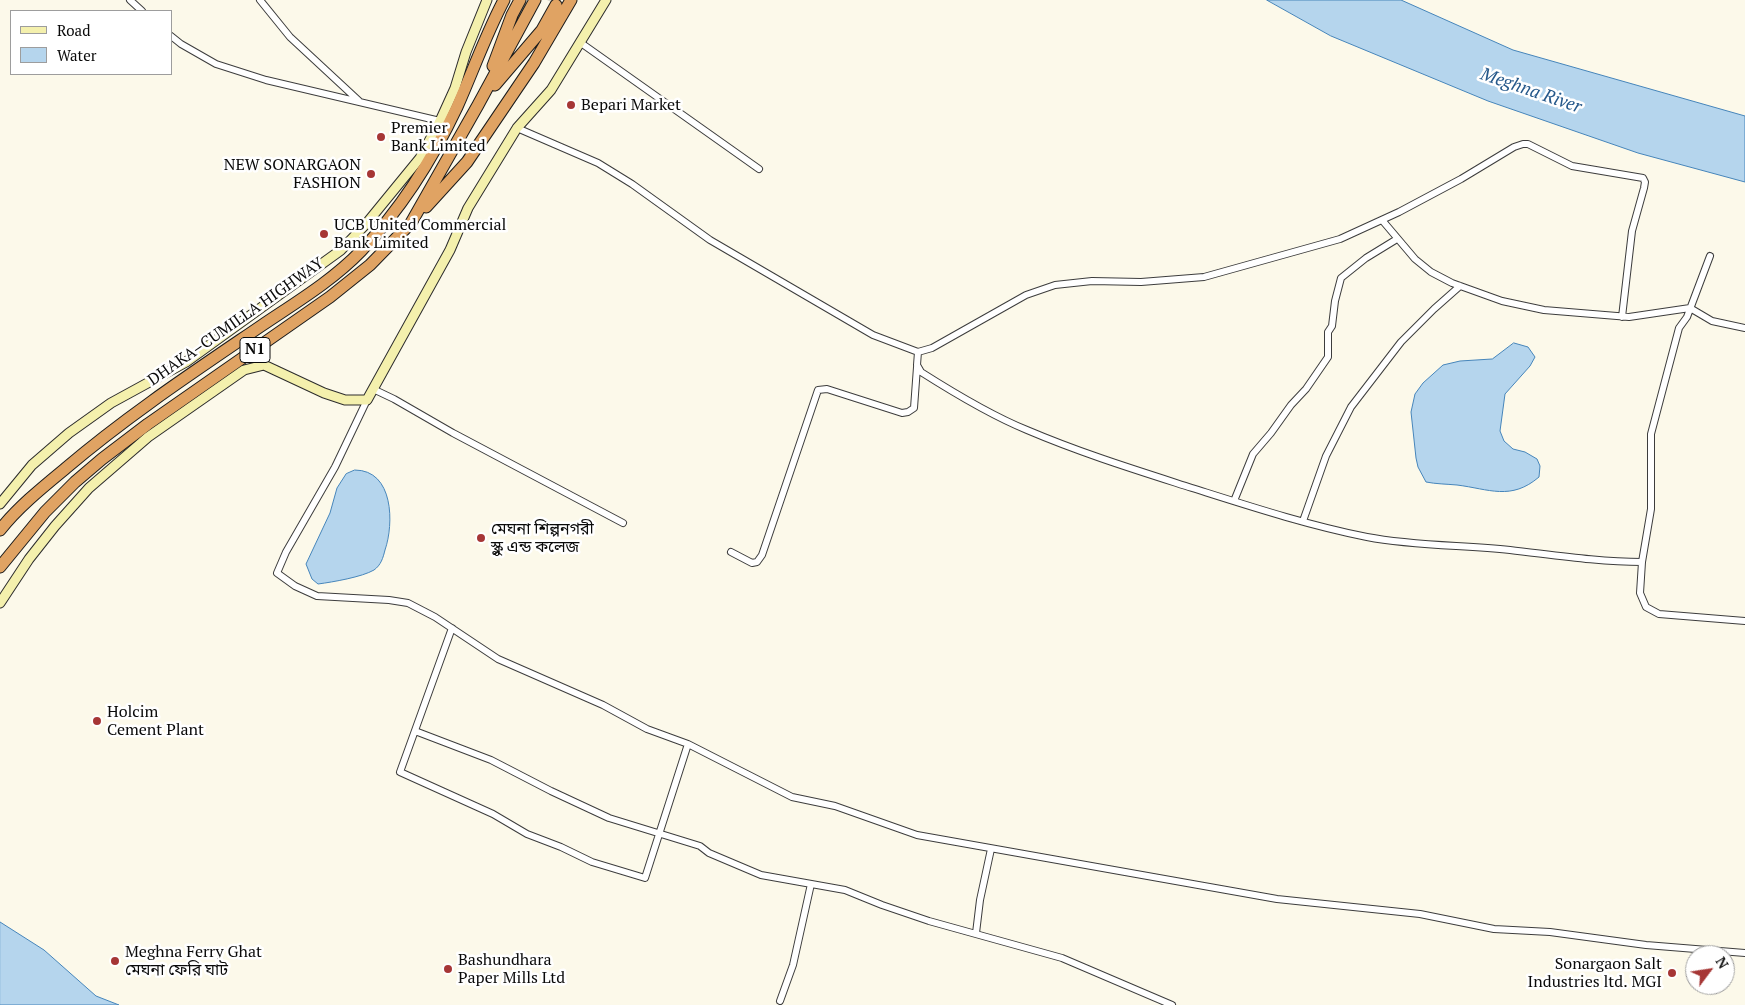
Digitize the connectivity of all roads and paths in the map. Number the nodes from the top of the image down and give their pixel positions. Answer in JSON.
{"nodes":[{"id":1,"x":130,"y":0,"type":"edge"},
{"id":2,"x":260,"y":0,"type":"edge"},
{"id":3,"x":487,"y":0,"type":"edge"},
{"id":4,"x":504,"y":0,"type":"edge"},
{"id":5,"x":520,"y":0,"type":"edge"},
{"id":6,"x":527,"y":0,"type":"edge"},
{"id":7,"x":535,"y":0,"type":"edge"},
{"id":8,"x":571,"y":0,"type":"edge"},
{"id":9,"x":606,"y":0,"type":"edge"},
{"id":10,"x":550,"y":2,"type":"edge"},
{"id":11,"x":141,"y":10,"type":"edge"},
{"id":12,"x":172,"y":37,"type":"edge"},
{"id":13,"x":581,"y":43,"type":"junction"},
{"id":14,"x":360,"y":102,"type":"junction"},
{"id":15,"x":478,"y":105,"type":"junction"},
{"id":16,"x":440,"y":121,"type":"junction"},
{"id":17,"x":517,"y":128,"type":"junction"},
{"id":18,"x":759,"y":169,"type":"dead end"},
{"id":19,"x":1382,"y":220,"type":"junction"},
{"id":20,"x":411,"y":223,"type":"junction"},
{"id":21,"x":1397,"y":239,"type":"junction"},
{"id":22,"x":1710,"y":256,"type":"dead end"},
{"id":23,"x":1460,"y":286,"type":"junction"},
{"id":24,"x":1690,"y":308,"type":"junction"},
{"id":25,"x":1622,"y":317,"type":"junction"},
{"id":26,"x":1745,"y":328,"type":"edge"},
{"id":27,"x":918,"y":352,"type":"junction"},
{"id":28,"x":917,"y":365,"type":"junction"},
{"id":29,"x":373,"y":389,"type":"junction"},
{"id":30,"x":367,"y":400,"type":"junction"},
{"id":31,"x":1234,"y":501,"type":"junction"},
{"id":32,"x":0,"y":504,"type":"edge"},
{"id":33,"x":1304,"y":521,"type":"junction"},
{"id":34,"x":623,"y":522,"type":"dead end"},
{"id":35,"x":0,"y":530,"type":"edge"},
{"id":36,"x":731,"y":552,"type":"dead end"},
{"id":37,"x":1642,"y":562,"type":"junction"},
{"id":38,"x":0,"y":567,"type":"edge"},
{"id":39,"x":0,"y":603,"type":"edge"},
{"id":40,"x":1745,"y":621,"type":"edge"},
{"id":41,"x":452,"y":628,"type":"junction"},
{"id":42,"x":414,"y":732,"type":"junction"},
{"id":43,"x":688,"y":744,"type":"junction"},
{"id":44,"x":660,"y":835,"type":"junction"},
{"id":45,"x":991,"y":849,"type":"junction"},
{"id":46,"x":811,"y":884,"type":"junction"},
{"id":47,"x":976,"y":933,"type":"junction"},
{"id":48,"x":1745,"y":953,"type":"edge"},
{"id":49,"x":780,"y":1002,"type":"dead end"},
{"id":50,"x":1172,"y":1005,"type":"edge"}],
"edges":[{"from":1,"to":11,"type":"street"},
{"from":2,"to":14,"type":"street"},
{"from":3,"to":16,"type":"street"},
{"from":4,"to":35,"type":"highway","name":"DHAKA–CUMILLA HIGHWAY","number":"N1"},
{"from":5,"to":15,"type":"highway","name":"DHAKA–CUMILLA HIGHWAY","number":"N1"},
{"from":6,"to":15,"type":"highway","name":"DHAKA–CUMILLA HIGHWAY","number":"N1"},
{"from":7,"to":15,"type":"highway","name":"DHAKA–CUMILLA HIGHWAY","number":"N1"},
{"from":8,"to":20,"type":"highway","name":"DHAKA–CUMILLA HIGHWAY","number":"N1"},
{"from":9,"to":13,"type":"street"},
{"from":10,"to":15,"type":"highway","name":"DHAKA–CUMILLA HIGHWAY","number":"N1"},
{"from":12,"to":14,"type":"street"},
{"from":13,"to":17,"type":"street"},
{"from":13,"to":18,"type":"street"},
{"from":14,"to":16,"type":"street"},
{"from":15,"to":20,"type":"highway","name":"DHAKA–CUMILLA HIGHWAY","number":"N1"},
{"from":16,"to":32,"type":"street"},
{"from":17,"to":27,"type":"street"},
{"from":17,"to":29,"type":"street"},
{"from":19,"to":21,"type":"street"},
{"from":19,"to":25,"type":"street"},
{"from":19,"to":27,"type":"street"},
{"from":20,"to":38,"type":"highway","name":"DHAKA–CUMILLA HIGHWAY","number":"N1"},
{"from":21,"to":23,"type":"street"},
{"from":21,"to":31,"type":"street"},
{"from":22,"to":24,"type":"street"},
{"from":23,"to":25,"type":"street"},
{"from":23,"to":33,"type":"street"},
{"from":24,"to":25,"type":"street"},
{"from":24,"to":26,"type":"street"},
{"from":24,"to":37,"type":"street"},
{"from":27,"to":28,"type":"street"},
{"from":28,"to":31,"type":"street"},
{"from":28,"to":36,"type":"street"},
{"from":29,"to":30,"type":"street"},
{"from":29,"to":34,"type":"street"},
{"from":30,"to":39,"type":"street"},
{"from":30,"to":41,"type":"street"},
{"from":31,"to":33,"type":"street"},
{"from":33,"to":37,"type":"street"},
{"from":37,"to":40,"type":"street"},
{"from":41,"to":42,"type":"street"},
{"from":41,"to":43,"type":"street"},
{"from":42,"to":44,"type":"street"},
{"from":42,"to":44,"type":"street"},
{"from":43,"to":44,"type":"street"},
{"from":43,"to":45,"type":"street"},
{"from":44,"to":46,"type":"street"},
{"from":45,"to":47,"type":"street"},
{"from":45,"to":48,"type":"street"},
{"from":46,"to":47,"type":"street"},
{"from":46,"to":49,"type":"street"},
{"from":47,"to":50,"type":"street"}]}
